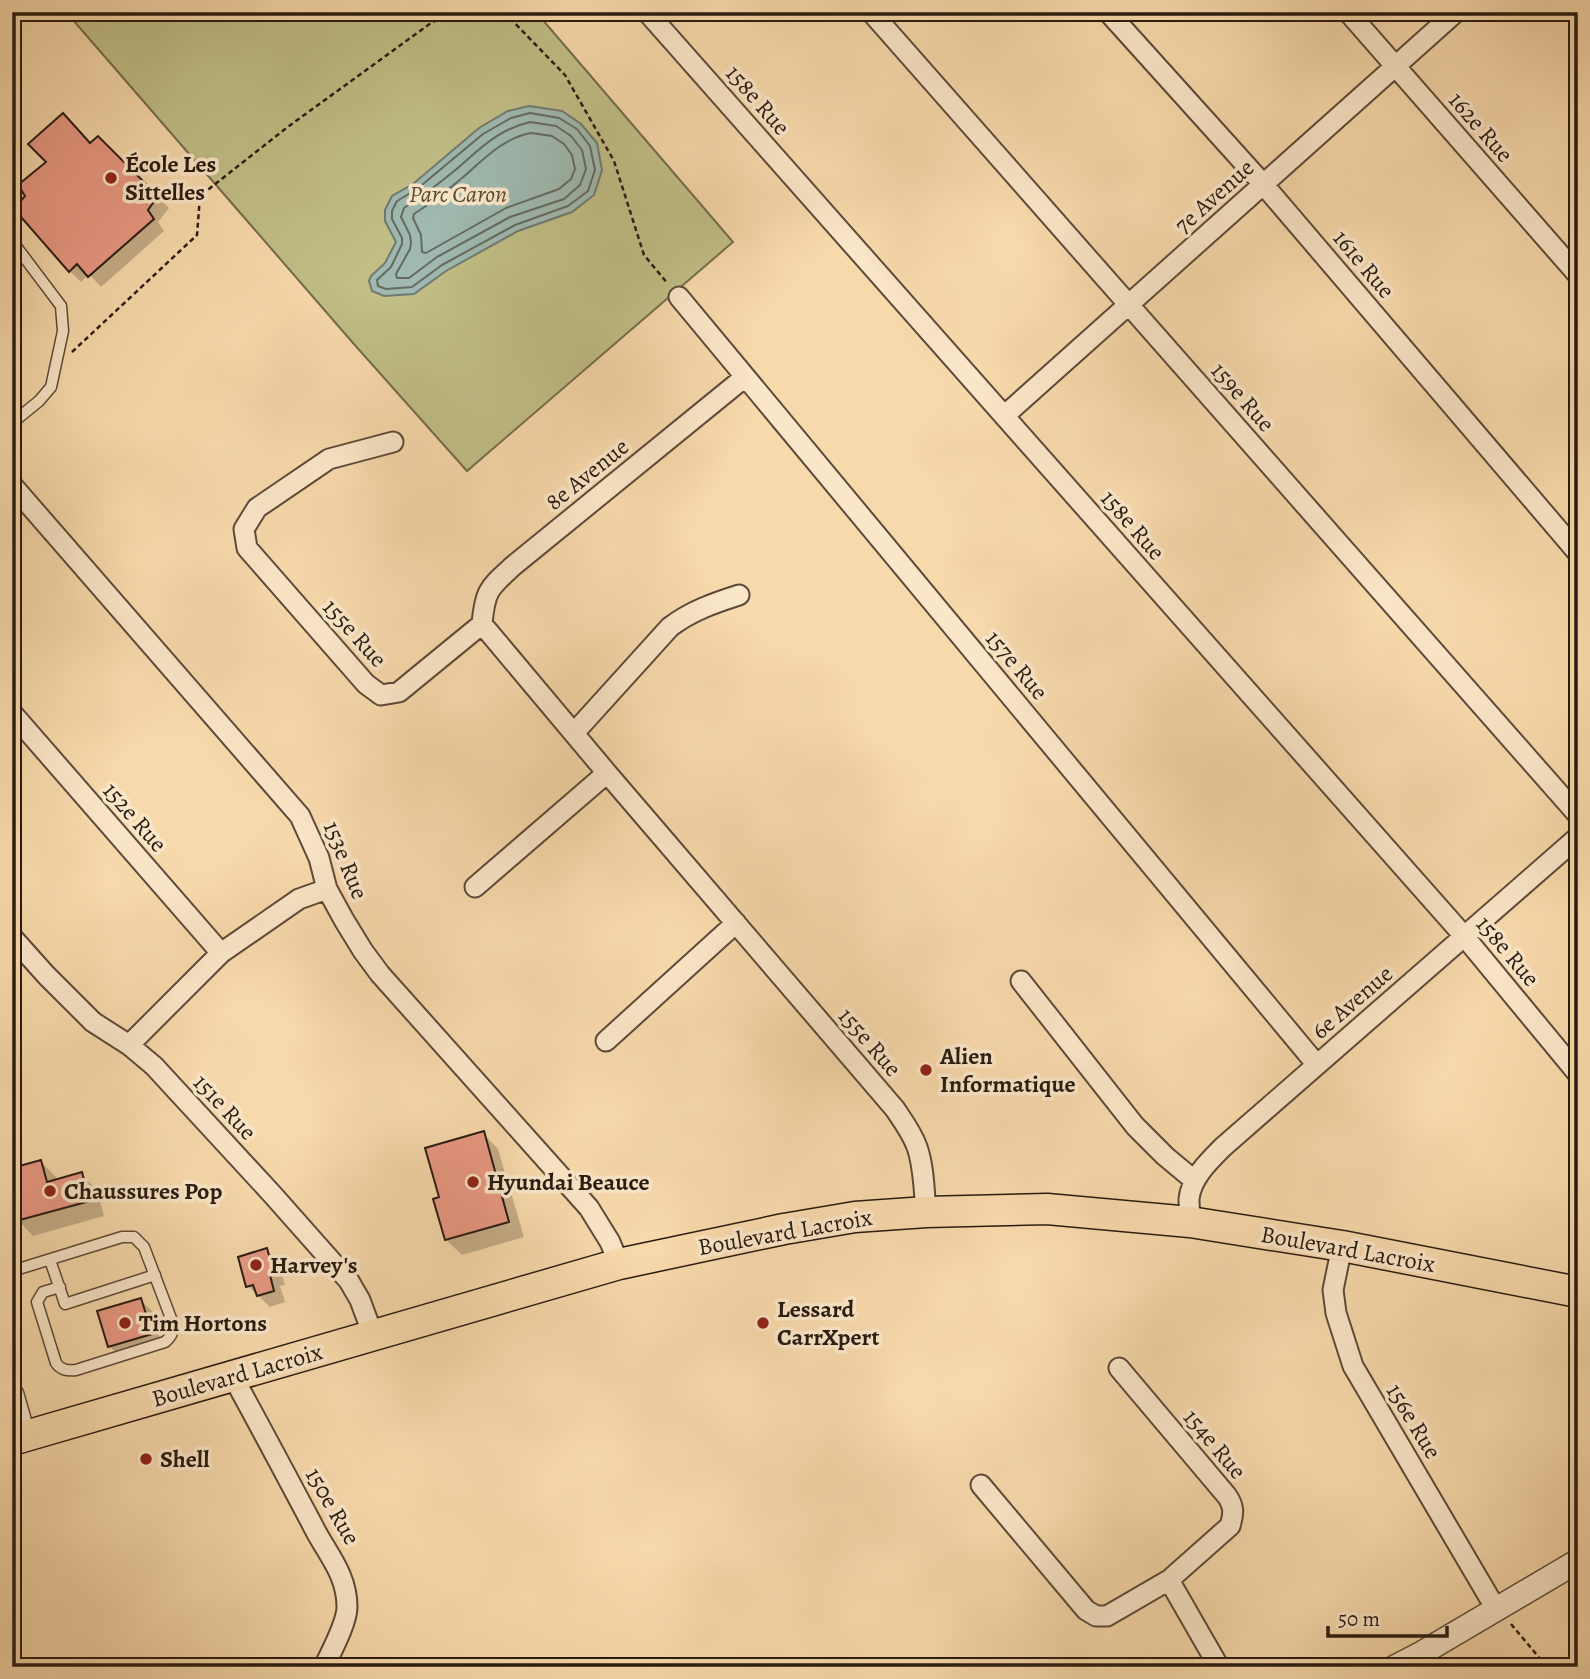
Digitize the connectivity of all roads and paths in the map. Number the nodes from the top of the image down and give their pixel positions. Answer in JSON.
{"nodes":[{"id":1,"x":455,"y":12,"type":"edge"},
{"id":2,"x":504,"y":12,"type":"edge"},
{"id":3,"x":647,"y":12,"type":"edge"},
{"id":4,"x":871,"y":12,"type":"edge"},
{"id":5,"x":1108,"y":12,"type":"edge"},
{"id":6,"x":1348,"y":12,"type":"edge"},
{"id":7,"x":1457,"y":12,"type":"edge"},
{"id":8,"x":1396,"y":66,"type":"junction"},
{"id":9,"x":1263,"y":184,"type":"junction"},
{"id":10,"x":12,"y":241,"type":"edge"},
{"id":11,"x":1578,"y":275,"type":"edge"},
{"id":12,"x":680,"y":297,"type":"joint"},
{"id":13,"x":1129,"y":304,"type":"junction"},
{"id":14,"x":55,"y":368,"type":"junction"},
{"id":15,"x":745,"y":377,"type":"junction"},
{"id":16,"x":1004,"y":416,"type":"junction"},
{"id":17,"x":12,"y":423,"type":"edge"},
{"id":18,"x":393,"y":442,"type":"dead end"},
{"id":19,"x":12,"y":485,"type":"edge"},
{"id":20,"x":1578,"y":553,"type":"edge"},
{"id":21,"x":739,"y":595,"type":"dead end"},
{"id":22,"x":482,"y":624,"type":"junction"},
{"id":23,"x":12,"y":713,"type":"edge"},
{"id":24,"x":574,"y":733,"type":"junction"},
{"id":25,"x":607,"y":773,"type":"junction"},
{"id":26,"x":1578,"y":814,"type":"edge"},
{"id":27,"x":1578,"y":837,"type":"edge"},
{"id":28,"x":475,"y":887,"type":"dead end"},
{"id":29,"x":327,"y":889,"type":"junction"},
{"id":30,"x":737,"y":923,"type":"junction"},
{"id":31,"x":1464,"y":936,"type":"junction"},
{"id":32,"x":12,"y":937,"type":"edge"},
{"id":33,"x":221,"y":953,"type":"junction"},
{"id":34,"x":1021,"y":981,"type":"dead end"},
{"id":35,"x":606,"y":1041,"type":"dead end"},
{"id":36,"x":129,"y":1045,"type":"junction"},
{"id":37,"x":1317,"y":1065,"type":"junction"},
{"id":38,"x":1578,"y":1074,"type":"edge"},
{"id":39,"x":1195,"y":1181,"type":"junction"},
{"id":40,"x":926,"y":1212,"type":"junction"},
{"id":41,"x":1190,"y":1222,"type":"junction"},
{"id":42,"x":1342,"y":1246,"type":"junction"},
{"id":43,"x":50,"y":1260,"type":"junction"},
{"id":44,"x":618,"y":1264,"type":"junction"},
{"id":45,"x":12,"y":1271,"type":"edge"},
{"id":46,"x":155,"y":1275,"type":"junction"},
{"id":47,"x":60,"y":1287,"type":"junction"},
{"id":48,"x":1578,"y":1292,"type":"edge"},
{"id":49,"x":373,"y":1335,"type":"junction"},
{"id":50,"x":1119,"y":1368,"type":"dead end"},
{"id":51,"x":233,"y":1377,"type":"junction"},
{"id":52,"x":12,"y":1395,"type":"edge"},
{"id":53,"x":18,"y":1439,"type":"edge"},
{"id":54,"x":981,"y":1485,"type":"dead end"},
{"id":55,"x":1578,"y":1561,"type":"edge"},
{"id":56,"x":1169,"y":1580,"type":"junction"},
{"id":57,"x":1504,"y":1614,"type":"junction"},
{"id":58,"x":1424,"y":1660,"type":"edge"},
{"id":59,"x":324,"y":1667,"type":"edge"},
{"id":60,"x":1219,"y":1667,"type":"edge"},
{"id":61,"x":1395,"y":1667,"type":"edge"},
{"id":62,"x":1547,"y":1667,"type":"edge"}],
"edges":[{"from":1,"to":14,"type":"path"},
{"from":2,"to":12,"type":"path"},
{"from":3,"to":16,"type":"street","name":"158e Rue"},
{"from":4,"to":13,"type":"street","name":"159e Rue"},
{"from":5,"to":9,"type":"street","name":"161e Rue"},
{"from":6,"to":8,"type":"street","name":"162e Rue"},
{"from":7,"to":8,"type":"street","name":"7e Avenue"},
{"from":8,"to":9,"type":"street","name":"7e Avenue"},
{"from":8,"to":11,"type":"street","name":"162e Rue"},
{"from":9,"to":13,"type":"street","name":"7e Avenue"},
{"from":9,"to":20,"type":"street","name":"161e Rue"},
{"from":10,"to":14,"type":"lane"},
{"from":12,"to":15,"type":"street","name":"157e Rue"},
{"from":13,"to":16,"type":"street","name":"7e Avenue"},
{"from":13,"to":26,"type":"street","name":"159e Rue"},
{"from":14,"to":17,"type":"lane"},
{"from":15,"to":22,"type":"street","name":"8e Avenue"},
{"from":15,"to":37,"type":"street","name":"157e Rue"},
{"from":16,"to":31,"type":"street","name":"158e Rue"},
{"from":18,"to":22,"type":"street","name":"155e Rue"},
{"from":19,"to":29,"type":"street","name":"153e Rue"},
{"from":21,"to":24,"type":"street"},
{"from":22,"to":24,"type":"street","name":"155e Rue"},
{"from":23,"to":33,"type":"street","name":"152e Rue"},
{"from":24,"to":25,"type":"street","name":"155e Rue"},
{"from":25,"to":28,"type":"street"},
{"from":25,"to":30,"type":"street","name":"155e Rue"},
{"from":27,"to":31,"type":"street","name":"6e Avenue"},
{"from":29,"to":33,"type":"street"},
{"from":29,"to":44,"type":"street","name":"153e Rue"},
{"from":30,"to":35,"type":"street"},
{"from":30,"to":40,"type":"street","name":"155e Rue"},
{"from":31,"to":37,"type":"street","name":"6e Avenue"},
{"from":31,"to":38,"type":"street","name":"158e Rue"},
{"from":32,"to":36,"type":"street","name":"151e Rue"},
{"from":33,"to":36,"type":"street"},
{"from":34,"to":39,"type":"street"},
{"from":36,"to":49,"type":"street","name":"151e Rue"},
{"from":37,"to":39,"type":"street","name":"6e Avenue"},
{"from":39,"to":41,"type":"street","name":"6e Avenue"},
{"from":40,"to":41,"type":"main road","name":"Boulevard Lacroix"},
{"from":40,"to":44,"type":"main road","name":"Boulevard Lacroix"},
{"from":41,"to":42,"type":"main road","name":"Boulevard Lacroix"},
{"from":42,"to":48,"type":"main road","name":"Boulevard Lacroix"},
{"from":42,"to":57,"type":"street","name":"156e Rue"},
{"from":43,"to":45,"type":"lane"},
{"from":43,"to":46,"type":"lane"},
{"from":43,"to":47,"type":"lane"},
{"from":44,"to":49,"type":"main road","name":"Boulevard Lacroix"},
{"from":46,"to":47,"type":"lane"},
{"from":46,"to":47,"type":"lane"},
{"from":49,"to":51,"type":"main road","name":"Boulevard Lacroix"},
{"from":50,"to":56,"type":"street","name":"154e Rue"},
{"from":51,"to":53,"type":"main road","name":"Boulevard Lacroix"},
{"from":51,"to":59,"type":"street","name":"150e Rue"},
{"from":52,"to":53,"type":"street"},
{"from":54,"to":56,"type":"street","name":"154e Rue"},
{"from":55,"to":57,"type":"street"},
{"from":56,"to":60,"type":"street"},
{"from":57,"to":58,"type":"street"},
{"from":57,"to":62,"type":"path"},
{"from":58,"to":61,"type":"street"}]}
